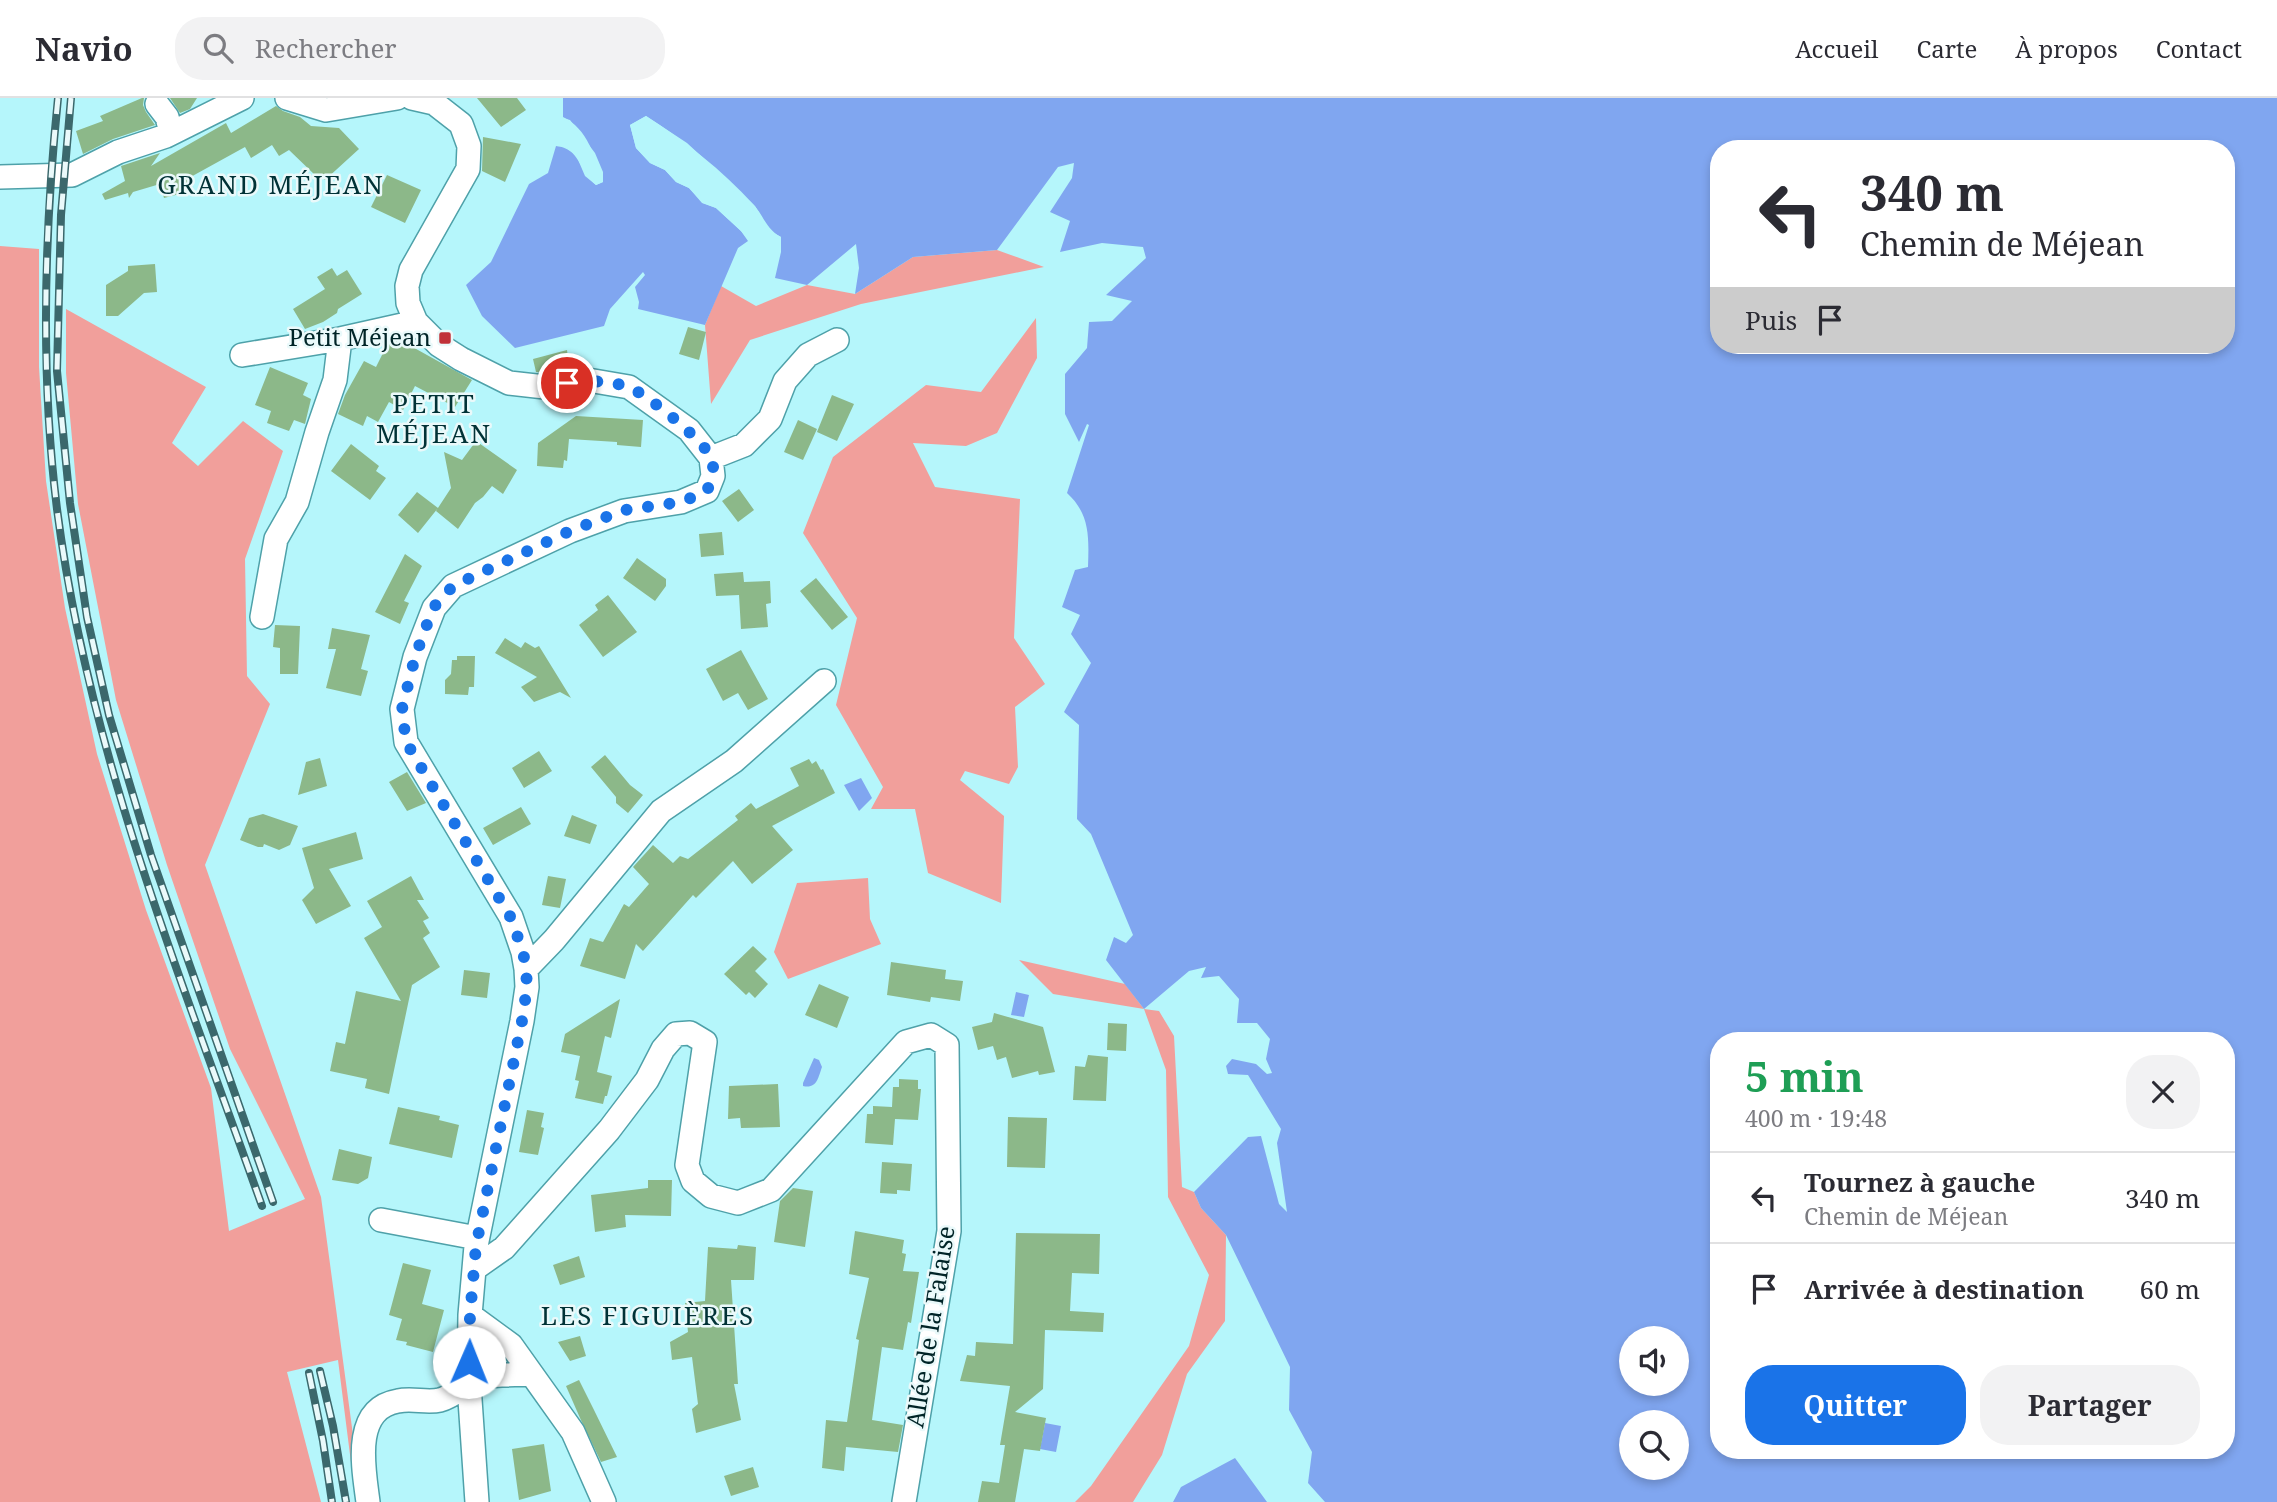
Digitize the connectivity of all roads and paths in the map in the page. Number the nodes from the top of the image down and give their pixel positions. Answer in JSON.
{"nodes":[{"id":1,"x":239,"y":98,"type":"edge"},
{"id":2,"x":287,"y":98,"type":"edge"},
{"id":3,"x":397,"y":98,"type":"edge"},
{"id":4,"x":412,"y":98,"type":"edge"},
{"id":5,"x":157,"y":103,"type":"dead end"},
{"id":6,"x":171,"y":133,"type":"junction"},
{"id":7,"x":0,"y":177,"type":"edge"},
{"id":8,"x":416,"y":322,"type":"junction"},
{"id":9,"x":341,"y":339,"type":"junction"},
{"id":10,"x":837,"y":340,"type":"dead end"},
{"id":11,"x":242,"y":355,"type":"dead end"},
{"id":12,"x":711,"y":458,"type":"junction"},
{"id":13,"x":262,"y":617,"type":"dead end"},
{"id":14,"x":824,"y":681,"type":"dead end"},
{"id":15,"x":526,"y":969,"type":"junction"},
{"id":16,"x":381,"y":1220,"type":"dead end"},
{"id":17,"x":477,"y":1238,"type":"junction"},
{"id":18,"x":474,"y":1269,"type":"junction"},
{"id":19,"x":470,"y":1315,"type":"junction"},
{"id":20,"x":531,"y":1374,"type":"junction"},
{"id":21,"x":469,"y":1385,"type":"junction"},
{"id":22,"x":368,"y":1502,"type":"edge"},
{"id":23,"x":477,"y":1502,"type":"edge"},
{"id":24,"x":604,"y":1502,"type":"edge"},
{"id":25,"x":904,"y":1502,"type":"edge"}],
"edges":[{"from":1,"to":6,"type":"street"},
{"from":2,"to":3,"type":"street"},
{"from":4,"to":8,"type":"street"},
{"from":5,"to":6,"type":"street"},
{"from":6,"to":7,"type":"street"},
{"from":8,"to":9,"type":"street"},
{"from":8,"to":12,"type":"street"},
{"from":9,"to":11,"type":"street"},
{"from":9,"to":13,"type":"street"},
{"from":10,"to":12,"type":"street"},
{"from":12,"to":15,"type":"street"},
{"from":14,"to":15,"type":"street"},
{"from":15,"to":17,"type":"street"},
{"from":16,"to":17,"type":"street"},
{"from":17,"to":18,"type":"street"},
{"from":18,"to":19,"type":"street"},
{"from":18,"to":25,"type":"street","name":"Allée de la Falaise"},
{"from":19,"to":20,"type":"street"},
{"from":19,"to":21,"type":"street"},
{"from":20,"to":21,"type":"street"},
{"from":20,"to":24,"type":"street"},
{"from":21,"to":22,"type":"street"},
{"from":21,"to":23,"type":"street"}]}
